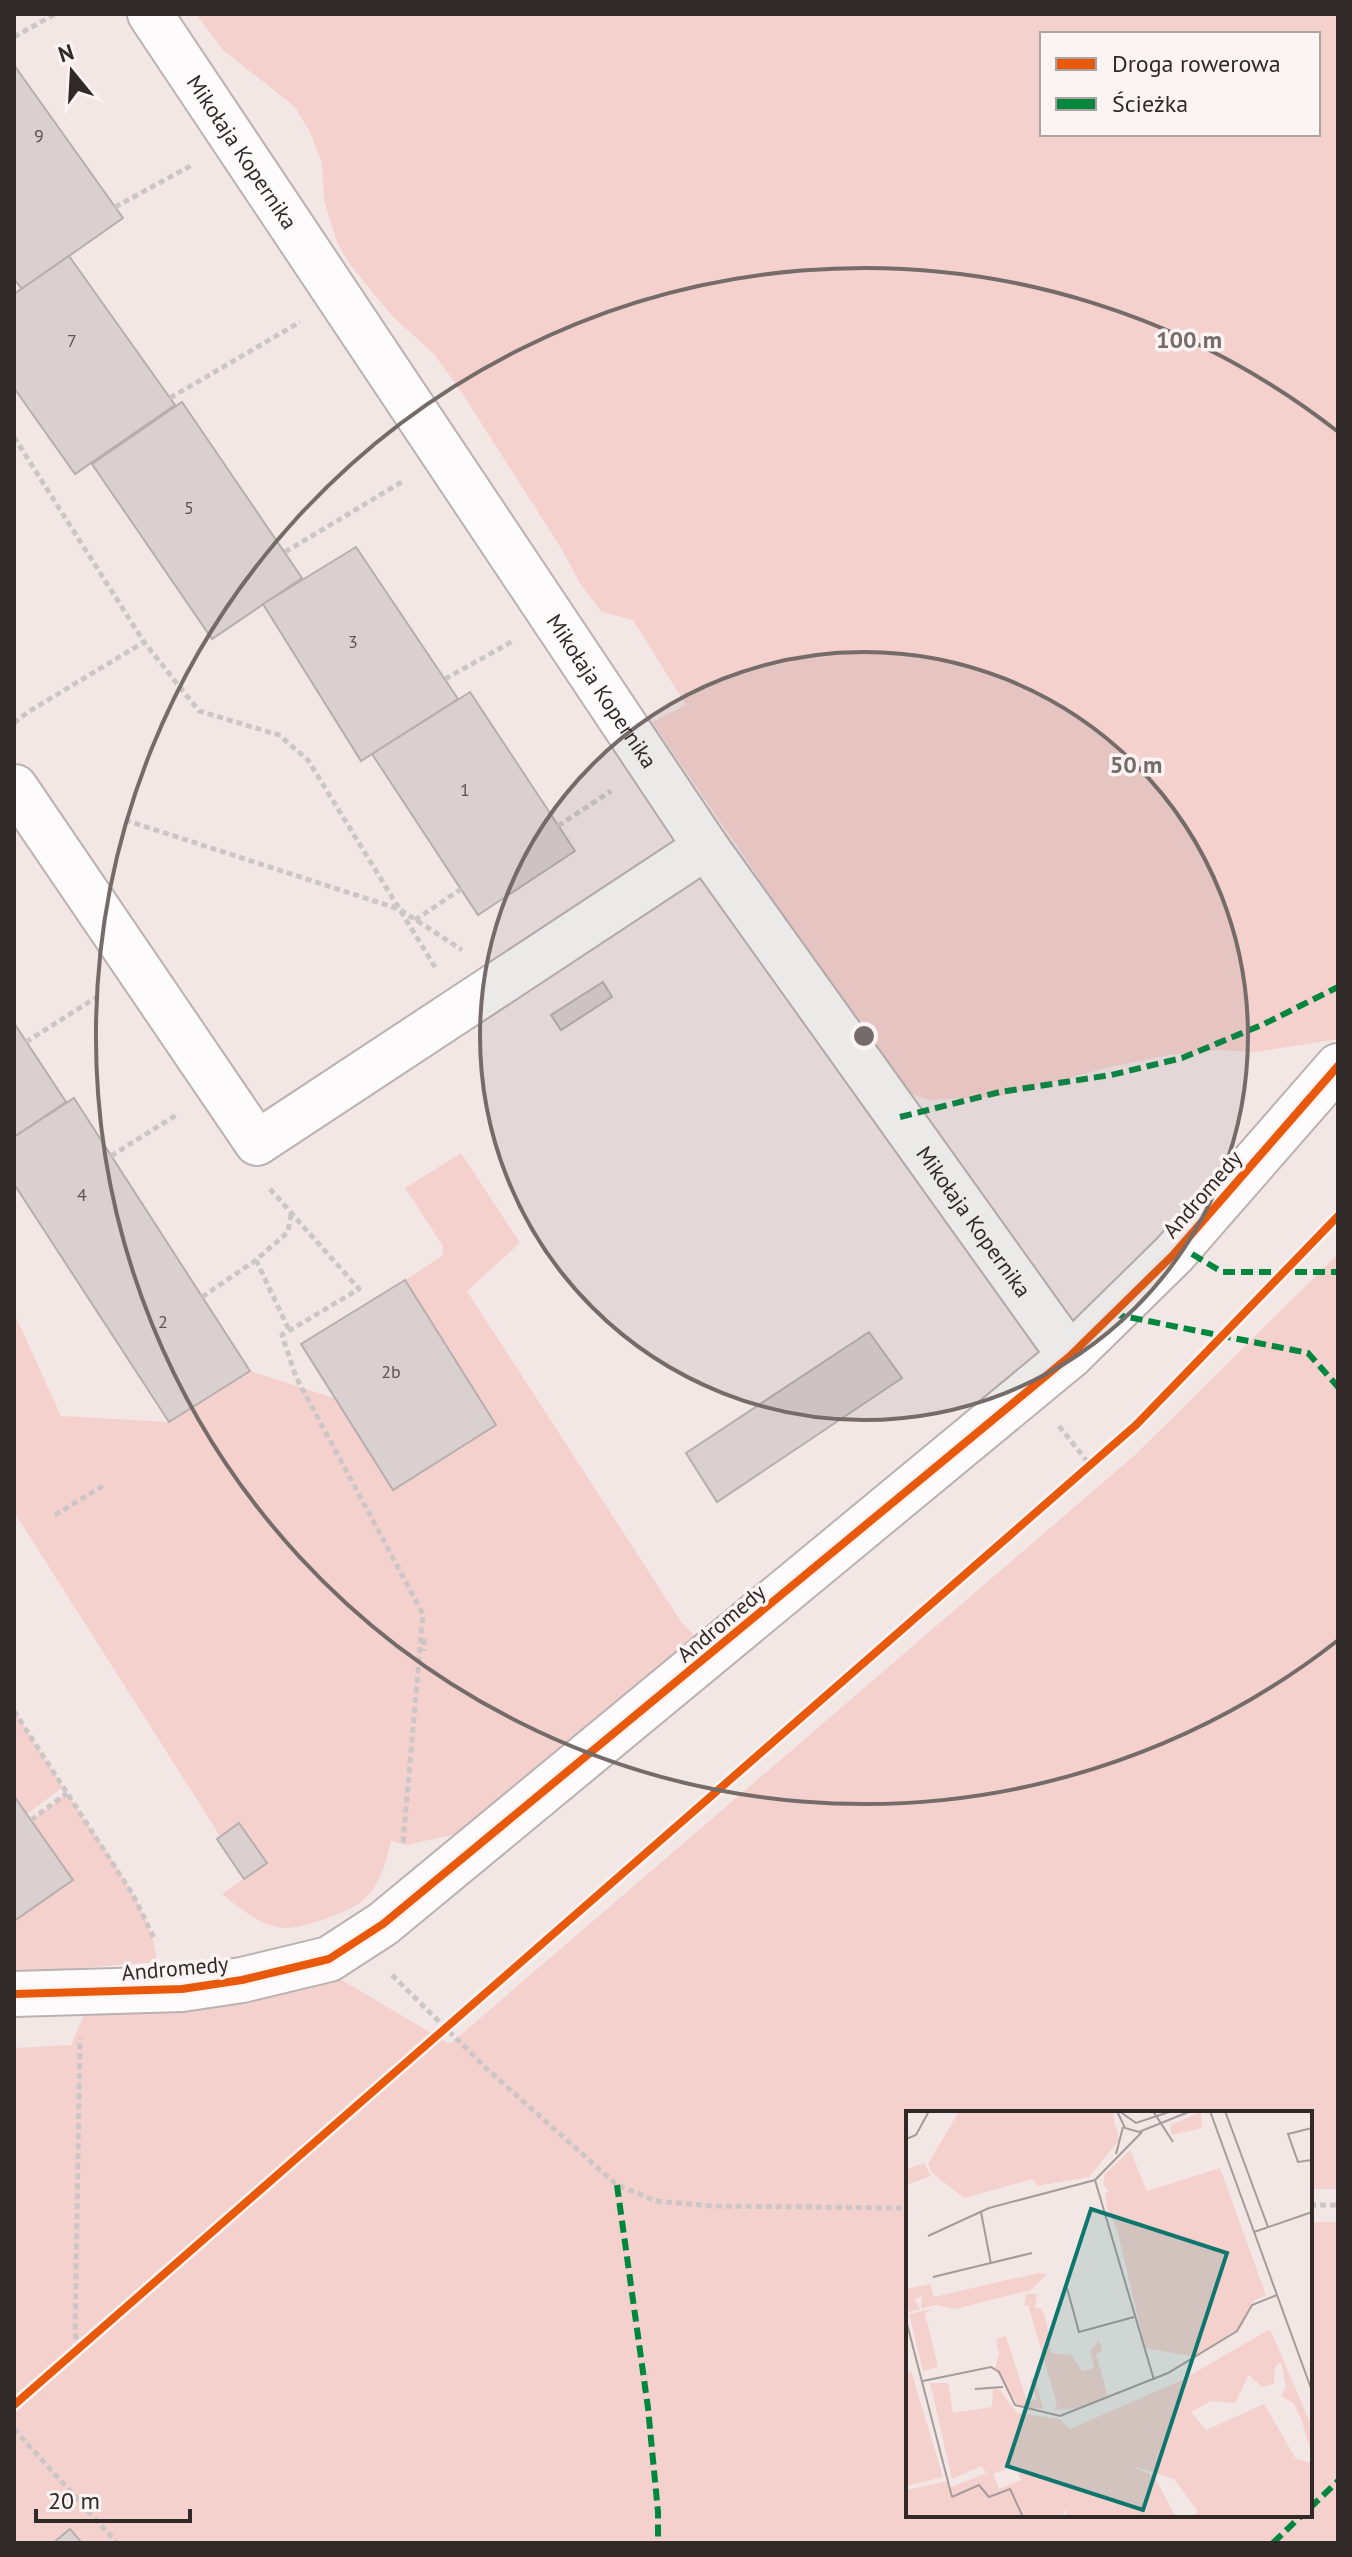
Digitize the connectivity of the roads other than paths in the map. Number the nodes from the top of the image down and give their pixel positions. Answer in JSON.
{"nodes":[{"id":1,"x":150,"y":14,"type":"edge"},
{"id":2,"x":15,"y":787,"type":"edge"},
{"id":3,"x":706,"y":847,"type":"junction"},
{"id":4,"x":1338,"y":1066,"type":"edge"},
{"id":5,"x":1070,"y":1356,"type":"junction"},
{"id":6,"x":14,"y":1994,"type":"edge"}],
"edges":[{"from":1,"to":3,"type":"street","name":"Mikołaja Kopernika"},
{"from":2,"to":3,"type":"street"},
{"from":3,"to":5,"type":"street","name":"Mikołaja Kopernika"},
{"from":4,"to":5,"type":"street","name":"Andromedy"},
{"from":5,"to":6,"type":"street","name":"Andromedy"}]}
